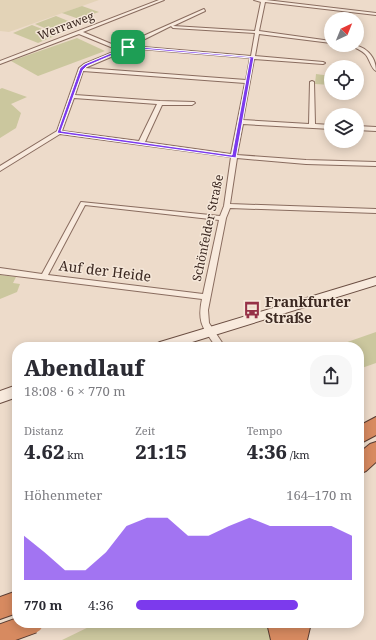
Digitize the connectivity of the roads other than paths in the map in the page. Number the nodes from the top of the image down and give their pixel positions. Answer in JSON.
{"nodes":[{"id":1,"x":162,"y":0,"type":"edge"},
{"id":2,"x":256,"y":0,"type":"edge"},
{"id":3,"x":264,"y":1,"type":"junction"},
{"id":4,"x":204,"y":10,"type":"dead end"},
{"id":5,"x":376,"y":14,"type":"edge"},
{"id":6,"x":170,"y":27,"type":"junction"},
{"id":7,"x":78,"y":32,"type":"junction"},
{"id":8,"x":257,"y":32,"type":"junction"},
{"id":9,"x":324,"y":41,"type":"edge"},
{"id":10,"x":128,"y":47,"type":"junction"},
{"id":11,"x":121,"y":50,"type":"junction"},
{"id":12,"x":364,"y":50,"type":"edge"},
{"id":13,"x":252,"y":58,"type":"junction"},
{"id":14,"x":0,"y":63,"type":"edge"},
{"id":15,"x":323,"y":63,"type":"dead end"},
{"id":16,"x":81,"y":69,"type":"junction"},
{"id":17,"x":376,"y":70,"type":"edge"},
{"id":18,"x":248,"y":82,"type":"junction"},
{"id":19,"x":312,"y":82,"type":"dead end"},
{"id":20,"x":72,"y":96,"type":"junction"},
{"id":21,"x":160,"y":103,"type":"junction"},
{"id":22,"x":192,"y":103,"type":"dead end"},
{"id":23,"x":242,"y":122,"type":"junction"},
{"id":24,"x":312,"y":126,"type":"junction"},
{"id":25,"x":324,"y":127,"type":"edge"},
{"id":26,"x":364,"y":128,"type":"edge"},
{"id":27,"x":376,"y":129,"type":"edge"},
{"id":28,"x":59,"y":132,"type":"junction"},
{"id":29,"x":141,"y":144,"type":"junction"},
{"id":30,"x":234,"y":156,"type":"junction"},
{"id":31,"x":376,"y":164,"type":"edge"},
{"id":32,"x":0,"y":169,"type":"edge"},
{"id":33,"x":227,"y":206,"type":"junction"},
{"id":34,"x":376,"y":211,"type":"edge"},
{"id":35,"x":223,"y":218,"type":"junction"},
{"id":36,"x":0,"y":271,"type":"edge"},
{"id":37,"x":44,"y":276,"type":"junction"},
{"id":38,"x":376,"y":281,"type":"edge"},
{"id":39,"x":206,"y":297,"type":"junction"},
{"id":40,"x":210,"y":331,"type":"junction"},
{"id":41,"x":176,"y":342,"type":"edge"},
{"id":42,"x":218,"y":342,"type":"edge"},
{"id":43,"x":12,"y":393,"type":"edge"},
{"id":44,"x":0,"y":396,"type":"edge"},
{"id":45,"x":376,"y":425,"type":"edge"},
{"id":46,"x":364,"y":433,"type":"edge"},
{"id":47,"x":376,"y":450,"type":"edge"},
{"id":48,"x":364,"y":458,"type":"edge"},
{"id":49,"x":364,"y":461,"type":"edge"},
{"id":50,"x":12,"y":604,"type":"edge"},
{"id":51,"x":0,"y":608,"type":"edge"},
{"id":52,"x":18,"y":628,"type":"edge"},
{"id":53,"x":279,"y":628,"type":"edge"},
{"id":54,"x":299,"y":628,"type":"edge"},
{"id":55,"x":0,"y":634,"type":"edge"},
{"id":56,"x":2,"y":640,"type":"edge"},
{"id":57,"x":282,"y":640,"type":"edge"},
{"id":58,"x":296,"y":640,"type":"edge"}],
"edges":[{"from":1,"to":7,"type":"street","name":"Werraweg"},
{"from":2,"to":3,"type":"street"},
{"from":3,"to":5,"type":"street"},
{"from":3,"to":8,"type":"street","name":"Schönfelder Straße"},
{"from":4,"to":6,"type":"street"},
{"from":6,"to":8,"type":"street"},
{"from":6,"to":10,"type":"street"},
{"from":7,"to":11,"type":"street"},
{"from":7,"to":14,"type":"street","name":"Werraweg"},
{"from":8,"to":9,"type":"street"},
{"from":8,"to":13,"type":"street","name":"Schönfelder Straße"},
{"from":10,"to":11,"type":"street"},
{"from":10,"to":13,"type":"street"},
{"from":11,"to":16,"type":"street"},
{"from":12,"to":17,"type":"street"},
{"from":13,"to":15,"type":"street"},
{"from":13,"to":18,"type":"street","name":"Schönfelder Straße"},
{"from":16,"to":18,"type":"street"},
{"from":16,"to":20,"type":"street"},
{"from":18,"to":23,"type":"street","name":"Schönfelder Straße"},
{"from":19,"to":24,"type":"street"},
{"from":20,"to":21,"type":"street"},
{"from":20,"to":28,"type":"street"},
{"from":21,"to":22,"type":"street"},
{"from":21,"to":29,"type":"street"},
{"from":23,"to":24,"type":"street"},
{"from":23,"to":30,"type":"street","name":"Schönfelder Straße"},
{"from":24,"to":25,"type":"street"},
{"from":26,"to":27,"type":"street"},
{"from":28,"to":29,"type":"street"},
{"from":28,"to":32,"type":"street"},
{"from":29,"to":30,"type":"street"},
{"from":30,"to":31,"type":"street"},
{"from":30,"to":33,"type":"street","name":"Schönfelder Straße"},
{"from":33,"to":34,"type":"street"},
{"from":33,"to":35,"type":"street","name":"Schönfelder Straße"},
{"from":35,"to":37,"type":"street"},
{"from":35,"to":39,"type":"street","name":"Schönfelder Straße"},
{"from":36,"to":37,"type":"street","name":"Auf der Heide"},
{"from":37,"to":39,"type":"street","name":"Auf der Heide"},
{"from":38,"to":40,"type":"street"},
{"from":39,"to":40,"type":"street","name":"Schönfelder Straße"},
{"from":40,"to":41,"type":"street"},
{"from":40,"to":42,"type":"street","name":"Schönfelder Straße"},
{"from":43,"to":44,"type":"street"},
{"from":45,"to":46,"type":"highway"},
{"from":47,"to":48,"type":"highway"},
{"from":47,"to":49,"type":"highway"},
{"from":50,"to":51,"type":"highway"},
{"from":52,"to":55,"type":"highway","bridge":true},
{"from":53,"to":57,"type":"highway"},
{"from":54,"to":58,"type":"highway"},
{"from":55,"to":56,"type":"street"}]}
